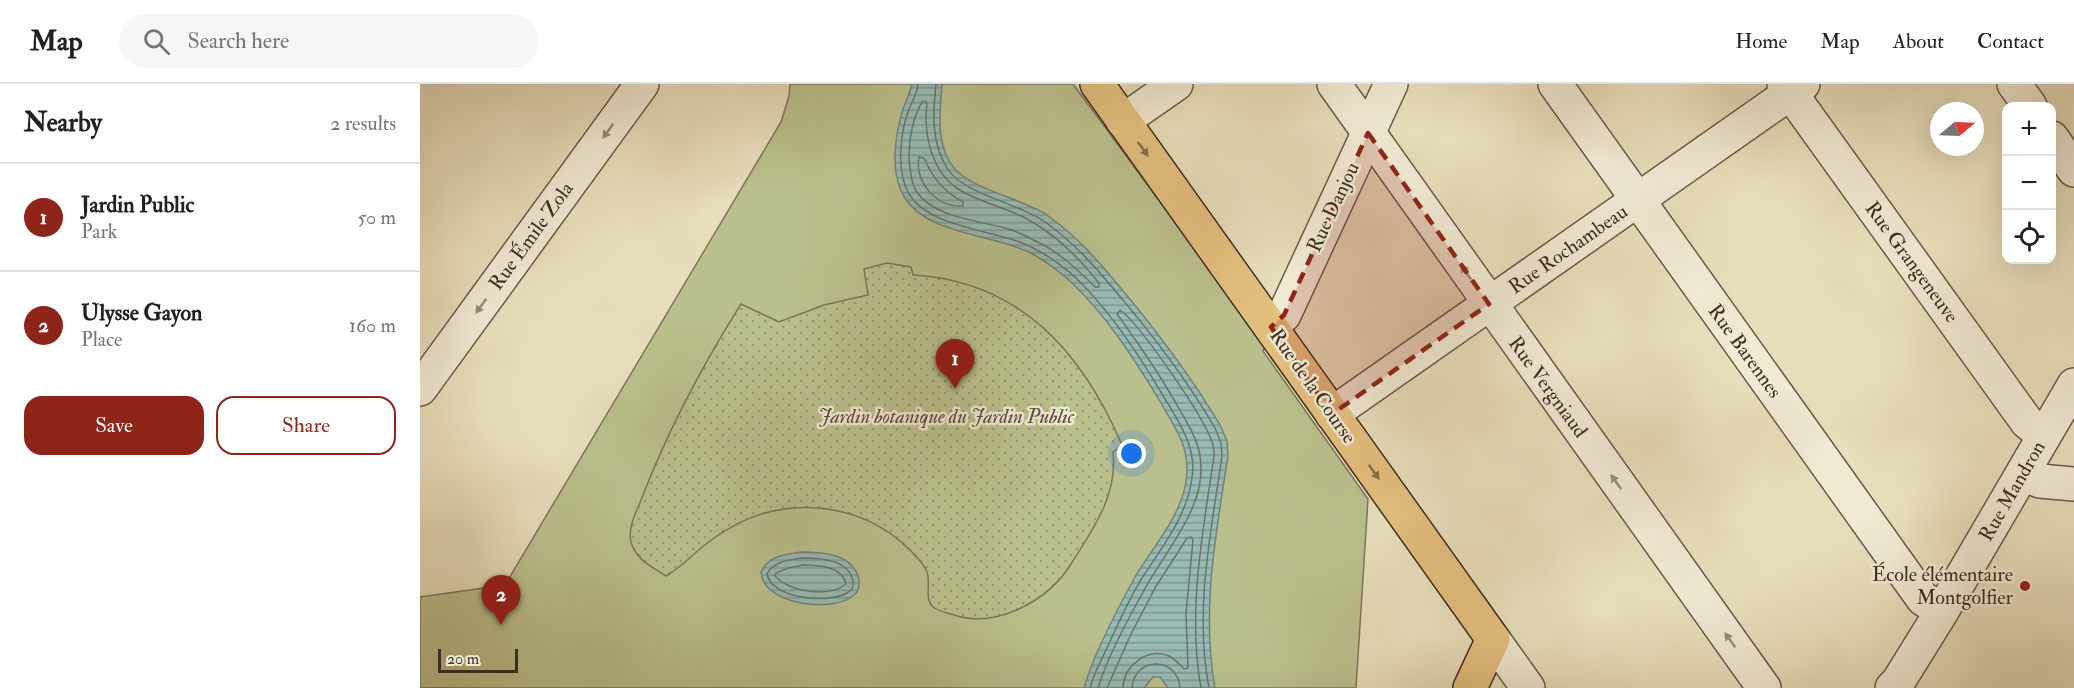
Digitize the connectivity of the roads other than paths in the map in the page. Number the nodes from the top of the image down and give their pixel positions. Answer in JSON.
{"nodes":[{"id":1,"x":642,"y":84,"type":"edge"},
{"id":2,"x":1097,"y":84,"type":"edge"},
{"id":3,"x":1176,"y":84,"type":"edge"},
{"id":4,"x":1334,"y":84,"type":"edge"},
{"id":5,"x":1391,"y":84,"type":"edge"},
{"id":6,"x":1555,"y":84,"type":"edge"},
{"id":7,"x":2014,"y":84,"type":"edge"},
{"id":8,"x":1792,"y":87,"type":"edge"},
{"id":9,"x":2027,"y":102,"type":"edge"},
{"id":10,"x":1123,"y":122,"type":"junction"},
{"id":11,"x":1368,"y":133,"type":"junction"},
{"id":12,"x":2056,"y":144,"type":"edge"},
{"id":13,"x":2074,"y":170,"type":"edge"},
{"id":14,"x":1637,"y":200,"type":"junction"},
{"id":15,"x":1489,"y":304,"type":"junction"},
{"id":16,"x":1270,"y":327,"type":"junction"},
{"id":17,"x":2074,"y":385,"type":"edge"},
{"id":18,"x":420,"y":389,"type":"edge"},
{"id":19,"x":1332,"y":414,"type":"junction"},
{"id":20,"x":2044,"y":436,"type":"junction"},
{"id":21,"x":2023,"y":474,"type":"junction"},
{"id":22,"x":2074,"y":484,"type":"edge"},
{"id":23,"x":1942,"y":610,"type":"junction"},
{"id":24,"x":1493,"y":639,"type":"junction"},
{"id":25,"x":1470,"y":688,"type":"edge"},
{"id":26,"x":1528,"y":688,"type":"edge"},
{"id":27,"x":1764,"y":688,"type":"edge"},
{"id":28,"x":1892,"y":688,"type":"edge"}],
"edges":[{"from":1,"to":18,"type":"street","name":"Rue Émile Zola","one_way":true},
{"from":2,"to":10,"type":"main road","name":"Rue de la Course"},
{"from":3,"to":10,"type":"street"},
{"from":4,"to":11,"type":"street","name":"Rue Vergniaud"},
{"from":5,"to":11,"type":"street","name":"Rue Danjou"},
{"from":6,"to":14,"type":"street","name":"Rue Barennes"},
{"from":7,"to":9,"type":"street"},
{"from":8,"to":14,"type":"street","name":"Rue Rochambeau"},
{"from":8,"to":20,"type":"street","name":"Rue Grangeneuve"},
{"from":10,"to":16,"type":"main road","name":"Rue de la Course","one_way":true},
{"from":15,"to":11,"type":"street","name":"Rue Vergniaud","one_way":true},
{"from":11,"to":16,"type":"street","name":"Rue Danjou"},
{"from":12,"to":13,"type":"street"},
{"from":14,"to":15,"type":"street","name":"Rue Rochambeau"},
{"from":14,"to":23,"type":"street","name":"Rue Barennes"},
{"from":15,"to":19,"type":"street","name":"Rue Rochambeau"},
{"from":27,"to":15,"type":"street","name":"Rue Vergniaud","one_way":true},
{"from":16,"to":19,"type":"main road","name":"Rue de la Course"},
{"from":17,"to":20,"type":"street","name":"Rue Mandron"},
{"from":19,"to":24,"type":"main road","name":"Rue de la Course","one_way":true},
{"from":20,"to":21,"type":"street","name":"Rue Mandron"},
{"from":21,"to":22,"type":"street"},
{"from":21,"to":23,"type":"street","name":"Rue Mandron"},
{"from":23,"to":28,"type":"street","name":"Rue Mandron"},
{"from":24,"to":25,"type":"main road"},
{"from":24,"to":26,"type":"street","name":"Rue de la Course"}]}
